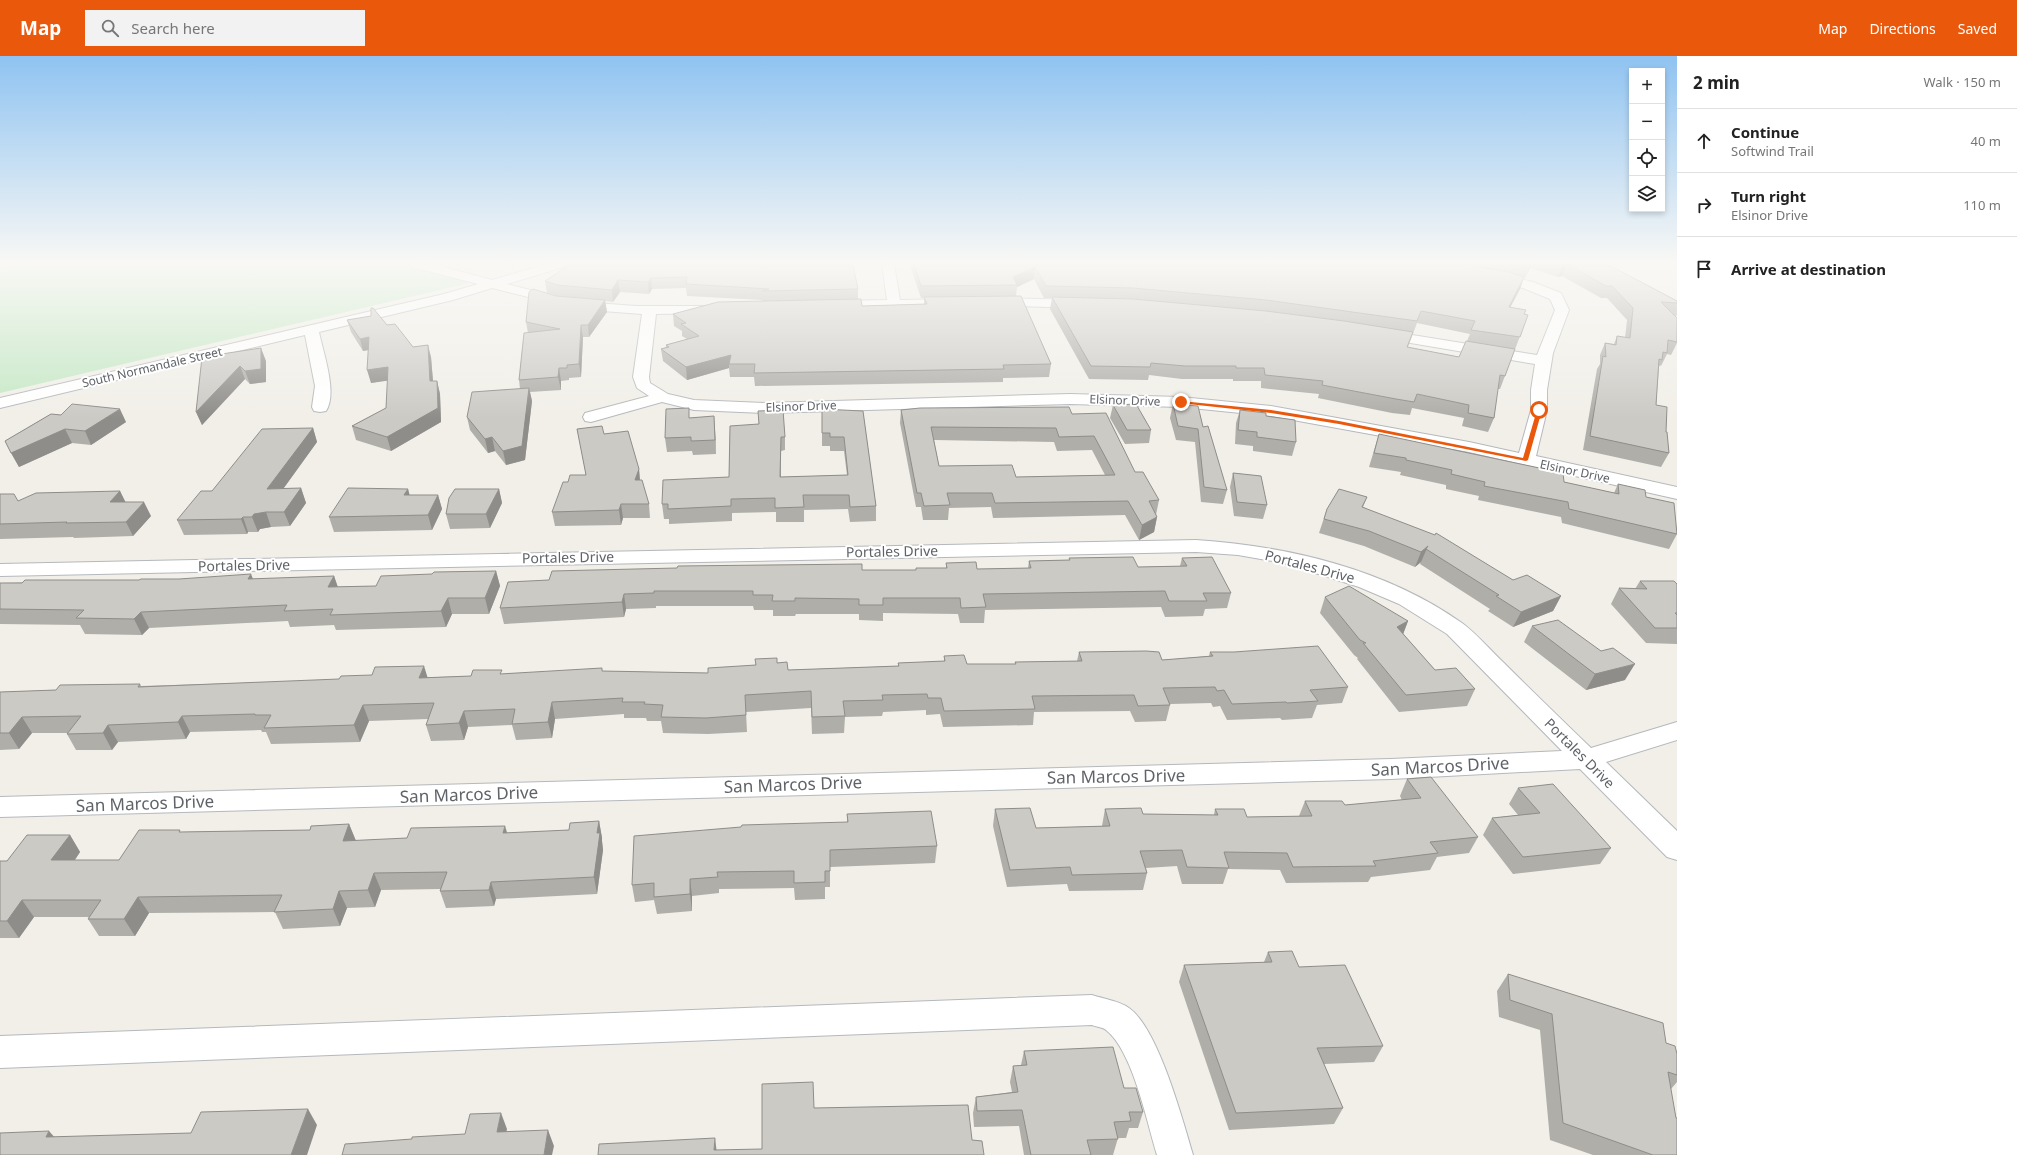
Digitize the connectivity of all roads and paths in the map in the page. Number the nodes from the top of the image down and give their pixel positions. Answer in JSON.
{"nodes":[{"id":1,"x":372,"y":315,"type":"edge"},
{"id":2,"x":649,"y":315,"type":"edge"},
{"id":3,"x":1560,"y":315,"type":"edge"},
{"id":4,"x":311,"y":329,"type":"junction"},
{"id":5,"x":1364,"y":332,"type":"edge"},
{"id":6,"x":1544,"y":360,"type":"junction"},
{"id":7,"x":662,"y":397,"type":"junction"},
{"id":8,"x":3,"y":407,"type":"edge"},
{"id":9,"x":320,"y":407,"type":"dead end"},
{"id":10,"x":591,"y":417,"type":"dead end"},
{"id":11,"x":1526,"y":460,"type":"junction"},
{"id":12,"x":1677,"y":493,"type":"edge"},
{"id":13,"x":0,"y":570,"type":"edge"},
{"id":14,"x":1677,"y":731,"type":"edge"},
{"id":15,"x":1585,"y":759,"type":"junction"},
{"id":16,"x":0,"y":807,"type":"edge"},
{"id":17,"x":1677,"y":849,"type":"edge"},
{"id":18,"x":0,"y":1052,"type":"edge"},
{"id":19,"x":1175,"y":1155,"type":"edge"}],
"edges":[{"from":1,"to":4,"type":"street","name":"South Normandale Street"},
{"from":2,"to":7,"type":"street","name":"Elsinor Drive"},
{"from":3,"to":6,"type":"street"},
{"from":4,"to":8,"type":"street","name":"South Normandale Street"},
{"from":4,"to":9,"type":"street"},
{"from":5,"to":6,"type":"street"},
{"from":6,"to":11,"type":"street"},
{"from":7,"to":10,"type":"street","name":"Elsinor Drive"},
{"from":7,"to":11,"type":"street","name":"Elsinor Drive"},
{"from":11,"to":12,"type":"street","name":"Elsinor Drive"},
{"from":13,"to":15,"type":"street","name":"Portales Drive"},
{"from":14,"to":15,"type":"street","name":"San Marcos Drive"},
{"from":15,"to":16,"type":"street","name":"San Marcos Drive"},
{"from":15,"to":17,"type":"street","name":"Portales Drive"},
{"from":18,"to":19,"type":"street"}]}
